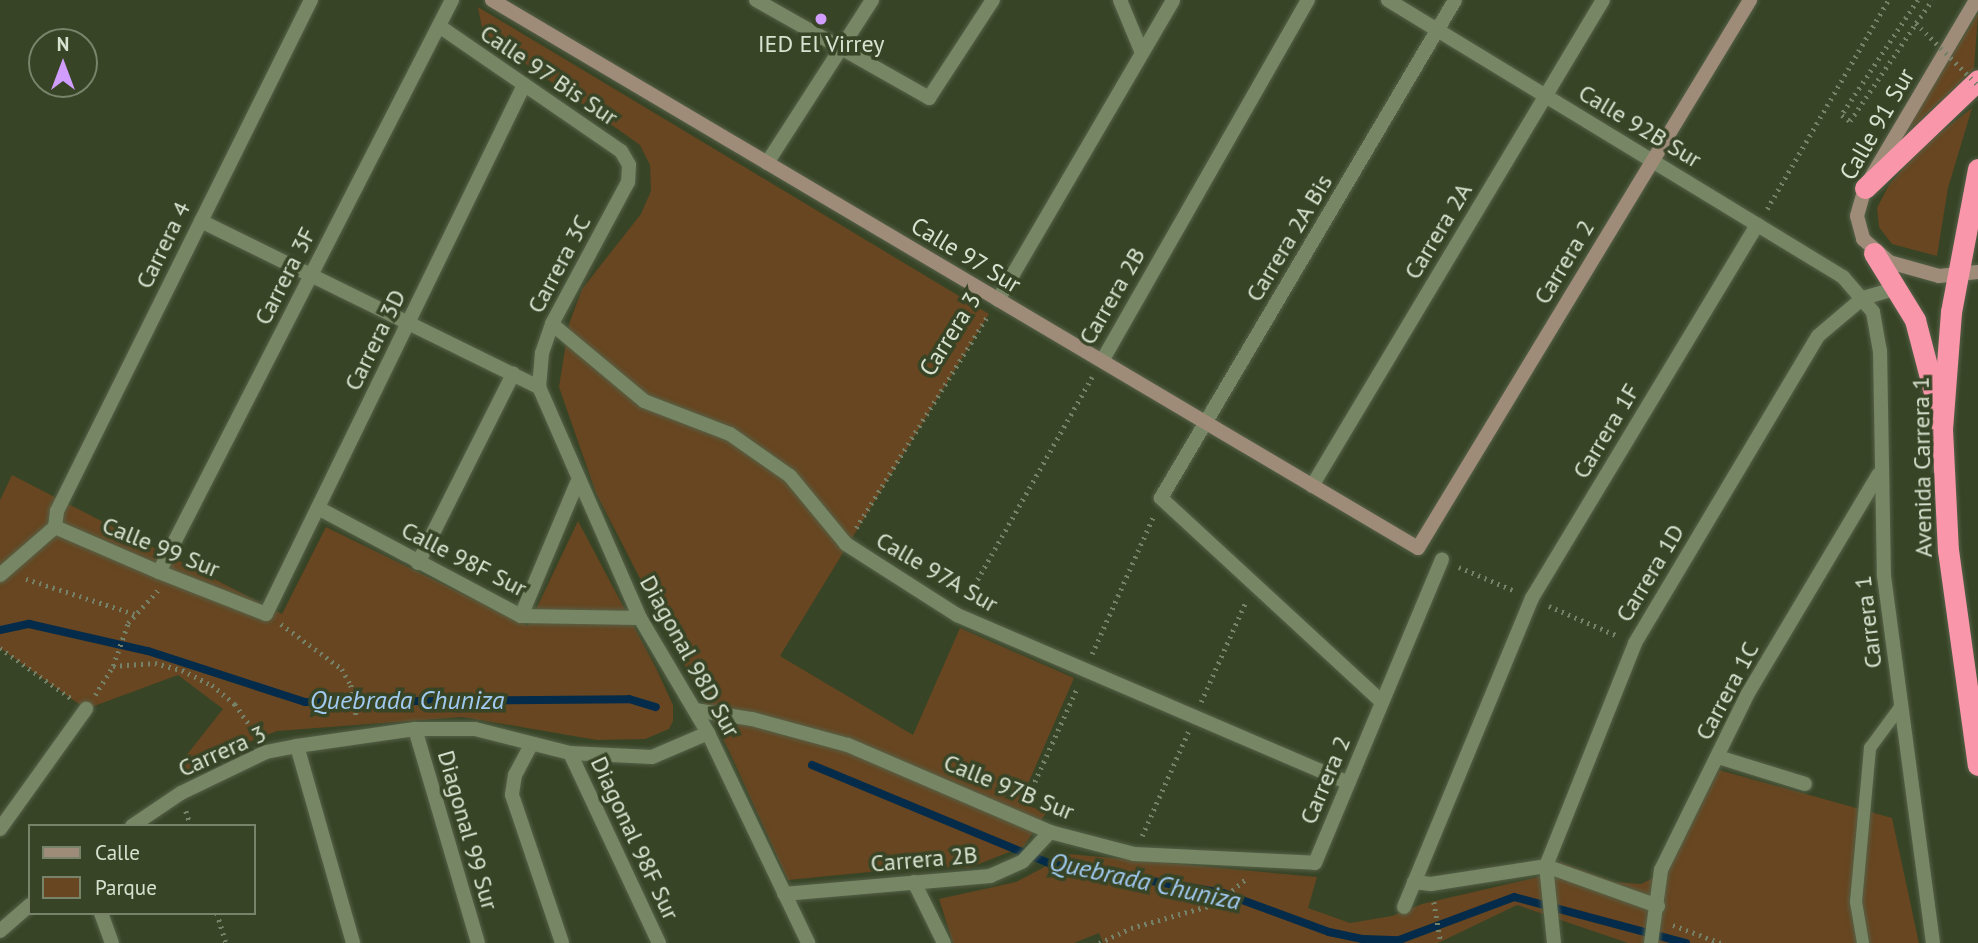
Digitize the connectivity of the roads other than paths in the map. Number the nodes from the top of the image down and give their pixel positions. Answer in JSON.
{"nodes":[{"id":1,"x":311,"y":0,"type":"edge"},
{"id":2,"x":453,"y":0,"type":"edge"},
{"id":3,"x":492,"y":0,"type":"edge"},
{"id":4,"x":756,"y":0,"type":"edge"},
{"id":5,"x":872,"y":0,"type":"edge"},
{"id":6,"x":993,"y":0,"type":"edge"},
{"id":7,"x":1120,"y":0,"type":"edge"},
{"id":8,"x":1173,"y":0,"type":"edge"},
{"id":9,"x":1308,"y":0,"type":"edge"},
{"id":10,"x":1388,"y":0,"type":"edge"},
{"id":11,"x":1455,"y":0,"type":"edge"},
{"id":12,"x":1603,"y":0,"type":"edge"},
{"id":13,"x":1750,"y":0,"type":"edge"},
{"id":14,"x":1976,"y":0,"type":"edge"},
{"id":15,"x":439,"y":26,"type":"junction"},
{"id":16,"x":1438,"y":30,"type":"junction"},
{"id":17,"x":841,"y":48,"type":"junction"},
{"id":18,"x":1142,"y":53,"type":"junction"},
{"id":19,"x":1978,"y":83,"type":"edge"},
{"id":20,"x":524,"y":85,"type":"junction"},
{"id":21,"x":1546,"y":96,"type":"junction"},
{"id":22,"x":1653,"y":161,"type":"junction"},
{"id":23,"x":767,"y":163,"type":"junction"},
{"id":24,"x":629,"y":165,"type":"joint"},
{"id":25,"x":1978,"y":169,"type":"edge"},
{"id":26,"x":1865,"y":188,"type":"junction"},
{"id":27,"x":201,"y":221,"type":"junction"},
{"id":28,"x":1757,"y":225,"type":"junction"},
{"id":29,"x":1874,"y":253,"type":"junction"},
{"id":30,"x":1968,"y":274,"type":"edge"},
{"id":31,"x":311,"y":275,"type":"junction"},
{"id":32,"x":1898,"y":288,"type":"junction"},
{"id":33,"x":1863,"y":298,"type":"junction"},
{"id":34,"x":998,"y":300,"type":"junction"},
{"id":35,"x":409,"y":323,"type":"junction"},
{"id":36,"x":552,"y":324,"type":"junction"},
{"id":37,"x":1101,"y":361,"type":"junction"},
{"id":38,"x":513,"y":374,"type":"junction"},
{"id":39,"x":539,"y":387,"type":"junction"},
{"id":40,"x":1206,"y":423,"type":"junction"},
{"id":41,"x":1942,"y":429,"type":"junction"},
{"id":42,"x":1879,"y":474,"type":"junction"},
{"id":43,"x":577,"y":483,"type":"junction"},
{"id":44,"x":1312,"y":486,"type":"junction"},
{"id":45,"x":318,"y":508,"type":"junction"},
{"id":46,"x":55,"y":527,"type":"junction"},
{"id":47,"x":1418,"y":548,"type":"joint"},
{"id":48,"x":1442,"y":559,"type":"dead end"},
{"id":49,"x":418,"y":562,"type":"junction"},
{"id":50,"x":3,"y":574,"type":"edge"},
{"id":51,"x":164,"y":574,"type":"junction"},
{"id":52,"x":266,"y":614,"type":"joint"},
{"id":53,"x":521,"y":616,"type":"junction"},
{"id":54,"x":640,"y":618,"type":"junction"},
{"id":55,"x":1382,"y":702,"type":"junction"},
{"id":56,"x":1901,"y":706,"type":"junction"},
{"id":57,"x":86,"y":709,"type":"road end"},
{"id":58,"x":695,"y":710,"type":"junction"},
{"id":59,"x":415,"y":729,"type":"junction"},
{"id":60,"x":708,"y":733,"type":"junction"},
{"id":61,"x":531,"y":745,"type":"junction"},
{"id":62,"x":297,"y":746,"type":"junction"},
{"id":63,"x":570,"y":753,"type":"junction"},
{"id":64,"x":1718,"y":757,"type":"junction"},
{"id":65,"x":1978,"y":765,"type":"edge"},
{"id":66,"x":1349,"y":783,"type":"junction"},
{"id":67,"x":1805,"y":784,"type":"dead end"},
{"id":68,"x":135,"y":824,"type":"edge"},
{"id":69,"x":0,"y":828,"type":"edge"},
{"id":70,"x":1051,"y":831,"type":"junction"},
{"id":71,"x":1315,"y":863,"type":"joint"},
{"id":72,"x":1546,"y":866,"type":"junction"},
{"id":73,"x":914,"y":882,"type":"junction"},
{"id":74,"x":1414,"y":882,"type":"junction"},
{"id":75,"x":784,"y":894,"type":"junction"},
{"id":76,"x":28,"y":907,"type":"edge"},
{"id":77,"x":1404,"y":907,"type":"dead end"},
{"id":78,"x":102,"y":915,"type":"edge"},
{"id":79,"x":1656,"y":916,"type":"junction"},
{"id":80,"x":0,"y":931,"type":"edge"},
{"id":81,"x":1651,"y":942,"type":"edge"},
{"id":82,"x":112,"y":943,"type":"edge"},
{"id":83,"x":353,"y":943,"type":"edge"},
{"id":84,"x":478,"y":943,"type":"edge"},
{"id":85,"x":562,"y":943,"type":"edge"},
{"id":86,"x":659,"y":943,"type":"edge"},
{"id":87,"x":808,"y":943,"type":"edge"},
{"id":88,"x":944,"y":943,"type":"edge"},
{"id":89,"x":1554,"y":943,"type":"edge"},
{"id":90,"x":1863,"y":943,"type":"edge"},
{"id":91,"x":1933,"y":943,"type":"edge"}],
"edges":[{"from":1,"to":27,"type":"street","name":"Carrera 4"},
{"from":2,"to":15,"type":"street","name":"Carrera 3F"},
{"from":3,"to":23,"type":"street","name":"Calle 97 Sur"},
{"from":4,"to":17,"type":"street"},
{"from":5,"to":17,"type":"street"},
{"from":6,"to":17,"type":"street"},
{"from":7,"to":18,"type":"street"},
{"from":8,"to":18,"type":"street","name":"Carrera 3"},
{"from":9,"to":37,"type":"street","name":"Carrera 2B"},
{"from":10,"to":16,"type":"street","name":"Calle 92B Sur"},
{"from":11,"to":16,"type":"street","name":"Carrera 2A Bis"},
{"from":12,"to":21,"type":"street","name":"Carrera 2A"},
{"from":13,"to":22,"type":"street","name":"Carrera 2"},
{"from":14,"to":26,"type":"street","name":"Calle 91 Sur"},
{"from":15,"to":20,"type":"street","name":"Calle 97 Bis Sur"},
{"from":15,"to":31,"type":"street","name":"Carrera 3F"},
{"from":16,"to":21,"type":"street","name":"Calle 92B Sur"},
{"from":16,"to":40,"type":"street","name":"Carrera 2A Bis"},
{"from":17,"to":23,"type":"street"},
{"from":18,"to":34,"type":"street","name":"Carrera 3"},
{"from":19,"to":26,"type":"highway"},
{"from":20,"to":24,"type":"street","name":"Calle 97 Bis Sur"},
{"from":20,"to":35,"type":"street","name":"Carrera 3D"},
{"from":21,"to":22,"type":"street","name":"Calle 92B Sur"},
{"from":21,"to":44,"type":"street","name":"Carrera 2A"},
{"from":22,"to":28,"type":"street","name":"Calle 92B Sur"},
{"from":22,"to":47,"type":"street","name":"Carrera 2"},
{"from":23,"to":34,"type":"street","name":"Calle 97 Sur"},
{"from":24,"to":36,"type":"street","name":"Carrera 3C"},
{"from":25,"to":30,"type":"highway","name":"Avenida Carrera 1"},
{"from":26,"to":29,"type":"street","name":"Calle 91 Sur"},
{"from":27,"to":31,"type":"street"},
{"from":27,"to":46,"type":"street","name":"Carrera 4"},
{"from":28,"to":33,"type":"street","name":"Calle 92B Sur"},
{"from":28,"to":74,"type":"street","name":"Carrera 1F"},
{"from":29,"to":30,"type":"street"},
{"from":29,"to":32,"type":"highway"},
{"from":30,"to":41,"type":"highway","name":"Avenida Carrera 1"},
{"from":31,"to":35,"type":"street"},
{"from":31,"to":51,"type":"street","name":"Carrera 3F"},
{"from":32,"to":33,"type":"street","name":"Carrera 1D"},
{"from":32,"to":41,"type":"highway"},
{"from":33,"to":42,"type":"street","name":"Carrera 1"},
{"from":33,"to":72,"type":"street","name":"Carrera 1D"},
{"from":34,"to":37,"type":"street","name":"Calle 97 Sur"},
{"from":35,"to":38,"type":"street"},
{"from":35,"to":45,"type":"street","name":"Carrera 3D"},
{"from":36,"to":39,"type":"street","name":"Carrera 3C"},
{"from":36,"to":66,"type":"street","name":"Calle 97A Sur"},
{"from":37,"to":40,"type":"street","name":"Calle 97 Sur"},
{"from":38,"to":39,"type":"street"},
{"from":38,"to":49,"type":"street"},
{"from":39,"to":43,"type":"street","name":"Diagonal 98D Sur"},
{"from":40,"to":44,"type":"street","name":"Calle 97 Sur"},
{"from":40,"to":55,"type":"street","name":"Carrera 2A Bis"},
{"from":41,"to":65,"type":"highway","name":"Avenida Carrera 1"},
{"from":42,"to":56,"type":"street","name":"Carrera 1"},
{"from":42,"to":64,"type":"street","name":"Carrera 1C"},
{"from":43,"to":53,"type":"street"},
{"from":43,"to":54,"type":"street","name":"Diagonal 98D Sur"},
{"from":44,"to":47,"type":"street","name":"Calle 97 Sur"},
{"from":45,"to":49,"type":"street","name":"Calle 98F Sur"},
{"from":45,"to":52,"type":"street","name":"Carrera 3D"},
{"from":46,"to":50,"type":"street"},
{"from":46,"to":51,"type":"street","name":"Calle 99 Sur"},
{"from":48,"to":55,"type":"street","name":"Carrera 2"},
{"from":49,"to":53,"type":"street","name":"Calle 98F Sur"},
{"from":51,"to":52,"type":"street","name":"Calle 99 Sur"},
{"from":53,"to":54,"type":"street","name":"Calle 98F Sur"},
{"from":54,"to":58,"type":"street","name":"Diagonal 98D Sur"},
{"from":55,"to":66,"type":"street","name":"Carrera 2"},
{"from":56,"to":90,"type":"lane"},
{"from":56,"to":91,"type":"street","name":"Carrera 1"},
{"from":57,"to":69,"type":"street"},
{"from":58,"to":60,"type":"street","name":"Diagonal 98D Sur"},
{"from":58,"to":70,"type":"street","name":"Calle 97B Sur"},
{"from":59,"to":61,"type":"street","name":"Carrera 3"},
{"from":59,"to":62,"type":"street","name":"Carrera 3"},
{"from":59,"to":84,"type":"street","name":"Diagonal 99 Sur"},
{"from":60,"to":63,"type":"street","name":"Carrera 3"},
{"from":60,"to":75,"type":"street","name":"Diagonal 98D Sur"},
{"from":61,"to":63,"type":"street","name":"Carrera 3"},
{"from":61,"to":85,"type":"street"},
{"from":62,"to":68,"type":"street","name":"Carrera 3"},
{"from":62,"to":83,"type":"street"},
{"from":63,"to":86,"type":"street","name":"Diagonal 98F Sur"},
{"from":64,"to":67,"type":"street"},
{"from":64,"to":79,"type":"street","name":"Carrera 1C"},
{"from":66,"to":71,"type":"street","name":"Carrera 2"},
{"from":70,"to":71,"type":"street","name":"Calle 97B Sur"},
{"from":70,"to":73,"type":"street","name":"Carrera 2B"},
{"from":72,"to":74,"type":"street"},
{"from":72,"to":79,"type":"street"},
{"from":72,"to":89,"type":"street","name":"Carrera 1D"},
{"from":73,"to":75,"type":"street","name":"Carrera 2B"},
{"from":73,"to":88,"type":"street"},
{"from":74,"to":77,"type":"street","name":"Carrera 1F"},
{"from":75,"to":87,"type":"street","name":"Diagonal 98D Sur"},
{"from":76,"to":80,"type":"street"},
{"from":78,"to":82,"type":"street"},
{"from":79,"to":81,"type":"street","name":"Carrera 1C"}]}
